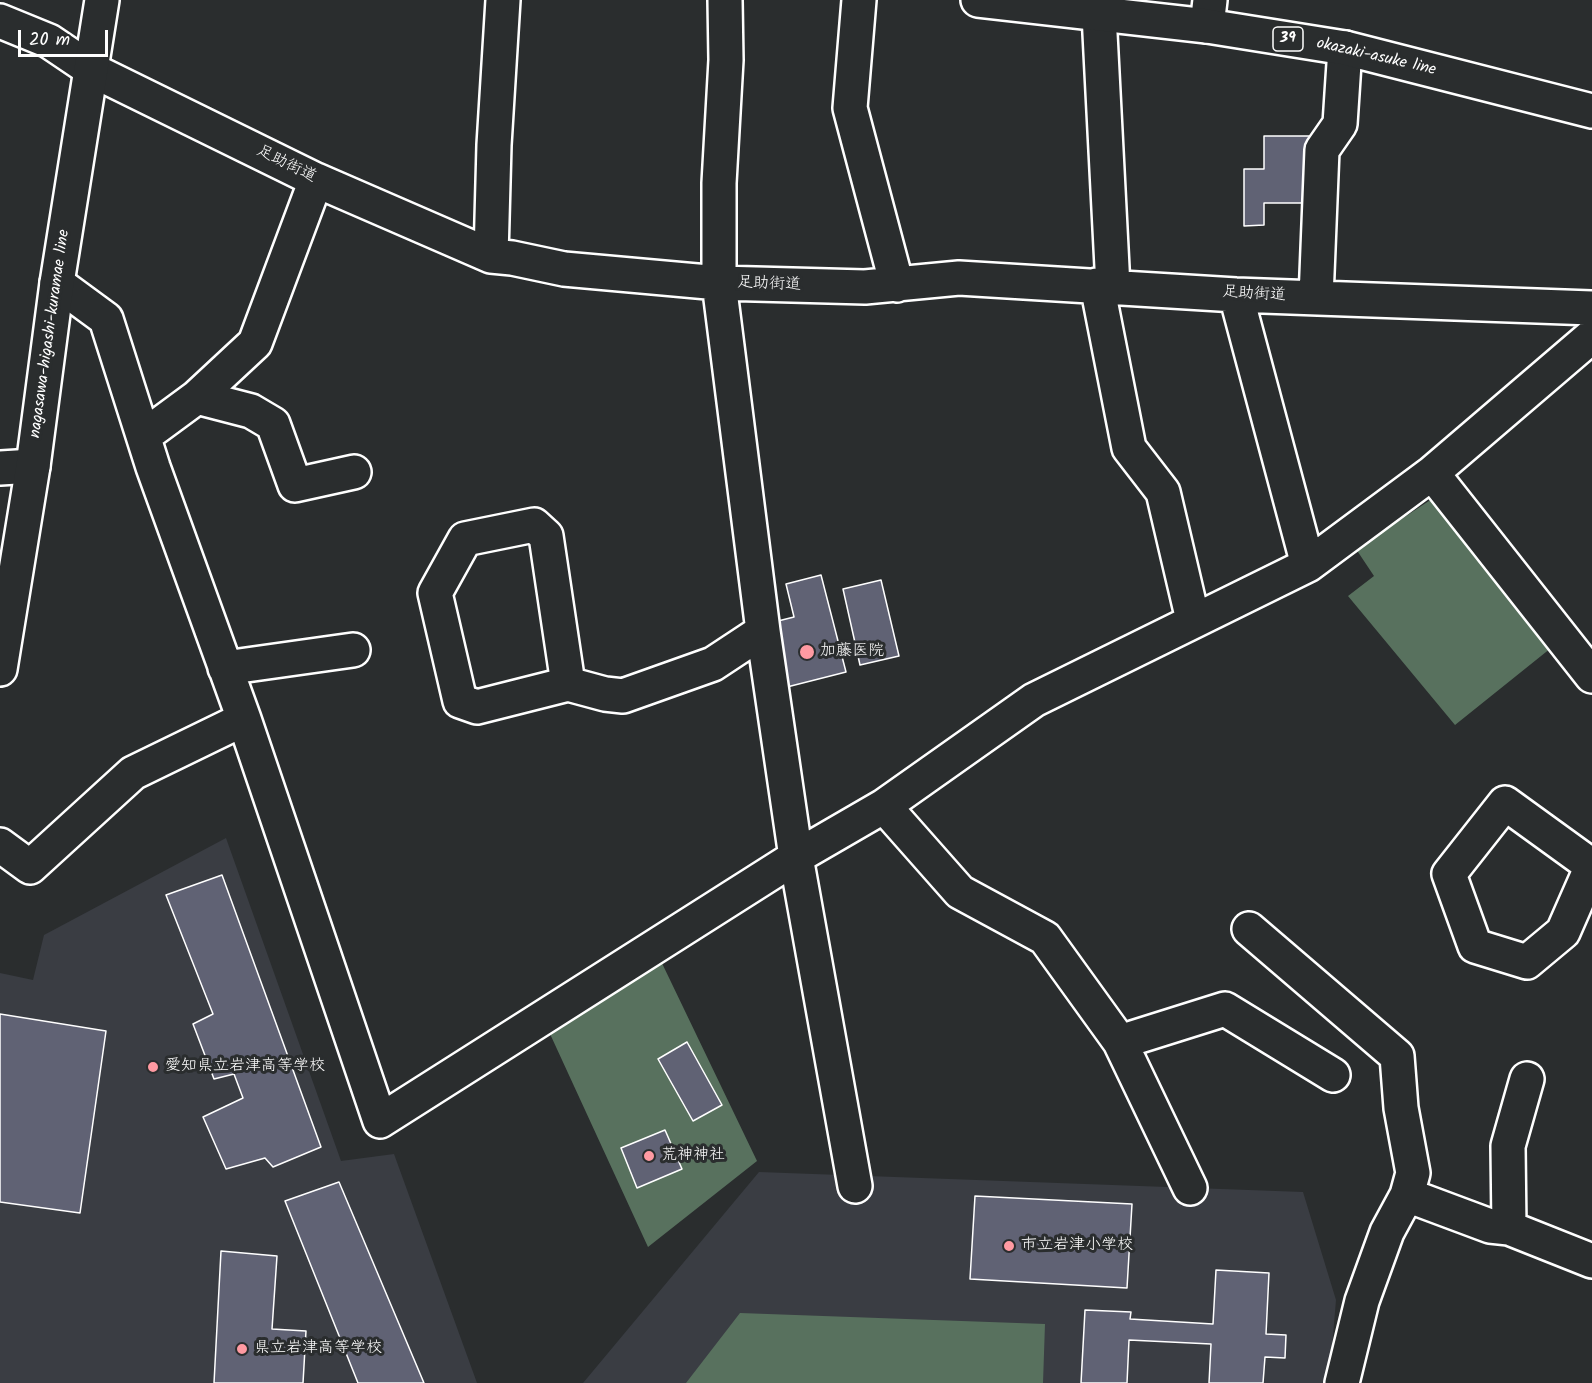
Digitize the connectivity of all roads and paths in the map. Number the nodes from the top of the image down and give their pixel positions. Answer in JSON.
{"nodes":[{"id":1,"x":102,"y":0,"type":"edge"},
{"id":2,"x":502,"y":0,"type":"edge"},
{"id":3,"x":725,"y":0,"type":"edge"},
{"id":4,"x":859,"y":0,"type":"edge"},
{"id":5,"x":978,"y":0,"type":"edge"},
{"id":6,"x":1208,"y":13,"type":"edge"},
{"id":7,"x":1099,"y":14,"type":"junction"},
{"id":8,"x":0,"y":21,"type":"edge"},
{"id":9,"x":1345,"y":48,"type":"junction"},
{"id":10,"x":92,"y":70,"type":"junction"},
{"id":11,"x":1592,"y":111,"type":"edge"},
{"id":12,"x":316,"y":180,"type":"junction"},
{"id":13,"x":491,"y":256,"type":"junction"},
{"id":14,"x":57,"y":283,"type":"junction"},
{"id":15,"x":719,"y":283,"type":"junction"},
{"id":16,"x":897,"y":285,"type":"junction"},
{"id":17,"x":1105,"y":286,"type":"junction"},
{"id":18,"x":1236,"y":295,"type":"junction"},
{"id":19,"x":1316,"y":298,"type":"junction"},
{"id":20,"x":1592,"y":308,"type":"edge"},
{"id":21,"x":1592,"y":336,"type":"edge"},
{"id":22,"x":197,"y":397,"type":"junction"},
{"id":23,"x":144,"y":436,"type":"junction"},
{"id":24,"x":33,"y":466,"type":"junction"},
{"id":25,"x":0,"y":468,"type":"edge"},
{"id":26,"x":354,"y":472,"type":"dead end"},
{"id":27,"x":1432,"y":473,"type":"junction"},
{"id":28,"x":1308,"y":565,"type":"junction"},
{"id":29,"x":1192,"y":620,"type":"junction"},
{"id":30,"x":763,"y":631,"type":"junction"},
{"id":31,"x":353,"y":650,"type":"dead end"},
{"id":32,"x":225,"y":668,"type":"junction"},
{"id":33,"x":0,"y":669,"type":"edge"},
{"id":34,"x":1592,"y":676,"type":"edge"},
{"id":35,"x":568,"y":684,"type":"junction"},
{"id":36,"x":244,"y":719,"type":"junction"},
{"id":37,"x":884,"y":806,"type":"junction"},
{"id":38,"x":0,"y":845,"type":"edge"},
{"id":39,"x":796,"y":857,"type":"junction"},
{"id":40,"x":1592,"y":865,"type":"edge"},
{"id":41,"x":1249,"y":928,"type":"dead end"},
{"id":42,"x":1120,"y":1042,"type":"junction"},
{"id":43,"x":1333,"y":1075,"type":"dead end"},
{"id":44,"x":1527,"y":1079,"type":"dead end"},
{"id":45,"x":855,"y":1186,"type":"dead end"},
{"id":46,"x":1190,"y":1188,"type":"dead end"},
{"id":47,"x":1407,"y":1195,"type":"junction"},
{"id":48,"x":1509,"y":1228,"type":"junction"},
{"id":49,"x":1592,"y":1261,"type":"edge"},
{"id":50,"x":1342,"y":1383,"type":"edge"}],
"edges":[{"from":1,"to":10,"type":"street","name":"nagasawa-higashi-kuramae line"},
{"from":2,"to":13,"type":"street"},
{"from":3,"to":15,"type":"street"},
{"from":4,"to":16,"type":"street"},
{"from":5,"to":7,"type":"street","name":"okazaki-asuke line","number":"39"},
{"from":6,"to":7,"type":"street","name":"okazaki-asuke line","number":"39"},
{"from":6,"to":9,"type":"street","name":"okazaki-asuke line","number":"39"},
{"from":7,"to":17,"type":"street"},
{"from":8,"to":10,"type":"street","name":"足助街道"},
{"from":9,"to":11,"type":"street","name":"okazaki-asuke line","number":"39"},
{"from":9,"to":19,"type":"street"},
{"from":10,"to":12,"type":"street","name":"足助街道"},
{"from":10,"to":14,"type":"street","name":"nagasawa-higashi-kuramae line"},
{"from":12,"to":13,"type":"street","name":"足助街道"},
{"from":12,"to":22,"type":"street"},
{"from":13,"to":15,"type":"street","name":"足助街道"},
{"from":14,"to":23,"type":"street"},
{"from":14,"to":24,"type":"street","name":"nagasawa-higashi-kuramae line"},
{"from":15,"to":16,"type":"street","name":"足助街道"},
{"from":15,"to":30,"type":"street"},
{"from":16,"to":17,"type":"street","name":"足助街道"},
{"from":17,"to":18,"type":"street","name":"足助街道"},
{"from":17,"to":29,"type":"street"},
{"from":18,"to":19,"type":"street","name":"足助街道"},
{"from":18,"to":28,"type":"street"},
{"from":19,"to":20,"type":"street","name":"足助街道"},
{"from":21,"to":27,"type":"street"},
{"from":22,"to":23,"type":"street"},
{"from":22,"to":26,"type":"street"},
{"from":23,"to":32,"type":"street"},
{"from":24,"to":25,"type":"street"},
{"from":24,"to":33,"type":"street","name":"nagasawa-higashi-kuramae line"},
{"from":27,"to":28,"type":"street"},
{"from":27,"to":34,"type":"street"},
{"from":28,"to":29,"type":"street"},
{"from":29,"to":37,"type":"street"},
{"from":30,"to":35,"type":"street"},
{"from":30,"to":39,"type":"street"},
{"from":31,"to":32,"type":"street"},
{"from":32,"to":36,"type":"street"},
{"from":35,"to":35,"type":"street"},
{"from":36,"to":38,"type":"street"},
{"from":36,"to":39,"type":"street"},
{"from":37,"to":39,"type":"street"},
{"from":37,"to":42,"type":"street"},
{"from":39,"to":45,"type":"street"},
{"from":40,"to":40,"type":"street"},
{"from":41,"to":47,"type":"street"},
{"from":42,"to":43,"type":"street"},
{"from":42,"to":46,"type":"street"},
{"from":44,"to":48,"type":"street"},
{"from":47,"to":48,"type":"street"},
{"from":47,"to":50,"type":"street"},
{"from":48,"to":49,"type":"street"}]}
